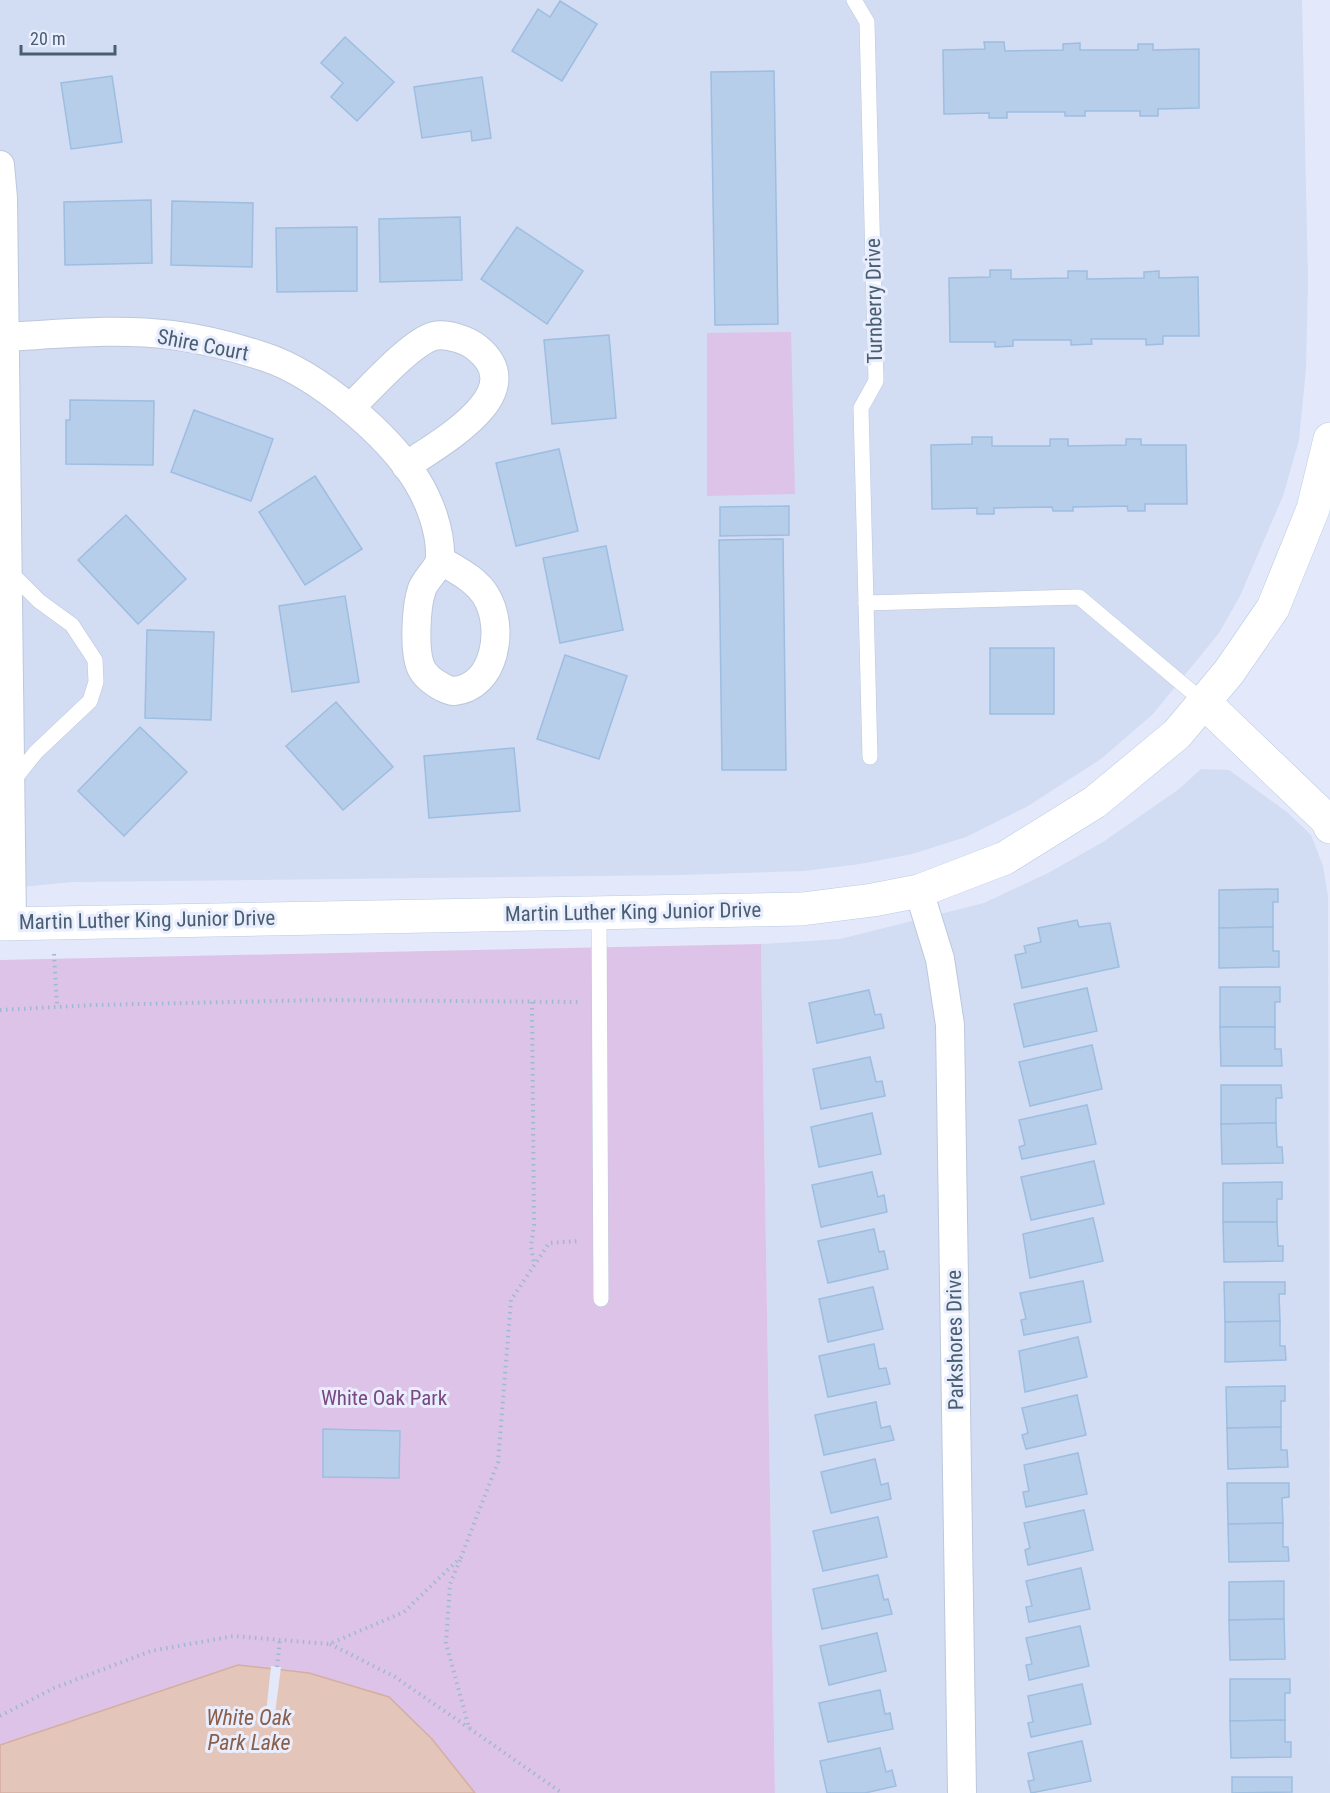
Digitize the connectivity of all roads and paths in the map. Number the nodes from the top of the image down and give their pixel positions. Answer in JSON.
{"nodes":[{"id":1,"x":854,"y":0,"type":"edge"},
{"id":2,"x":0,"y":165,"type":"edge"},
{"id":3,"x":5,"y":337,"type":"junction"},
{"id":4,"x":350,"y":408,"type":"junction"},
{"id":5,"x":1330,"y":439,"type":"edge"},
{"id":6,"x":406,"y":466,"type":"junction"},
{"id":7,"x":2,"y":500,"type":"edge"},
{"id":8,"x":440,"y":560,"type":"dead end"},
{"id":9,"x":6,"y":569,"type":"junction"},
{"id":10,"x":866,"y":603,"type":"junction"},
{"id":11,"x":1205,"y":703,"type":"junction"},
{"id":12,"x":870,"y":757,"type":"dead end"},
{"id":13,"x":10,"y":785,"type":"junction"},
{"id":14,"x":1330,"y":827,"type":"edge"},
{"id":15,"x":919,"y":891,"type":"junction"},
{"id":16,"x":599,"y":912,"type":"junction"},
{"id":17,"x":6,"y":923,"type":"edge"},
{"id":18,"x":54,"y":954,"type":"dead end"},
{"id":19,"x":532,"y":1002,"type":"junction"},
{"id":20,"x":600,"y":1002,"type":"junction"},
{"id":21,"x":57,"y":1006,"type":"junction"},
{"id":22,"x":0,"y":1010,"type":"edge"},
{"id":23,"x":601,"y":1240,"type":"junction"},
{"id":24,"x":534,"y":1265,"type":"junction"},
{"id":25,"x":601,"y":1299,"type":"dead end"},
{"id":26,"x":461,"y":1557,"type":"junction"},
{"id":27,"x":280,"y":1640,"type":"junction"},
{"id":28,"x":329,"y":1644,"type":"junction"},
{"id":29,"x":277,"y":1667,"type":"dead end"},
{"id":30,"x":0,"y":1716,"type":"edge"},
{"id":31,"x":469,"y":1728,"type":"junction"},
{"id":32,"x":562,"y":1793,"type":"edge"},
{"id":33,"x":962,"y":1793,"type":"edge"}],
"edges":[{"from":1,"to":10,"type":"lane","name":"Turnberry Drive"},
{"from":2,"to":3,"type":"street"},
{"from":3,"to":4,"type":"street","name":"Shire Court"},
{"from":3,"to":7,"type":"street"},
{"from":4,"to":6,"type":"street","name":"Shire Court"},
{"from":4,"to":6,"type":"street"},
{"from":5,"to":11,"type":"main road","name":"Martin Luther King Junior Drive"},
{"from":6,"to":8,"type":"street","name":"Shire Court"},
{"from":7,"to":9,"type":"street"},
{"from":9,"to":13,"type":"street"},
{"from":9,"to":13,"type":"lane"},
{"from":10,"to":11,"type":"lane"},
{"from":10,"to":12,"type":"lane","name":"Turnberry Drive"},
{"from":11,"to":14,"type":"main road"},
{"from":11,"to":15,"type":"main road","name":"Martin Luther King Junior Drive"},
{"from":13,"to":17,"type":"street"},
{"from":15,"to":16,"type":"main road","name":"Martin Luther King Junior Drive"},
{"from":15,"to":33,"type":"street","name":"Parkshores Drive"},
{"from":16,"to":17,"type":"main road","name":"Martin Luther King Junior Drive"},
{"from":16,"to":20,"type":"lane"},
{"from":18,"to":21,"type":"path"},
{"from":19,"to":20,"type":"path"},
{"from":19,"to":21,"type":"path"},
{"from":19,"to":24,"type":"path"},
{"from":20,"to":23,"type":"lane"},
{"from":21,"to":22,"type":"path"},
{"from":23,"to":24,"type":"path"},
{"from":23,"to":25,"type":"lane"},
{"from":24,"to":26,"type":"path"},
{"from":26,"to":28,"type":"path"},
{"from":26,"to":31,"type":"path"},
{"from":27,"to":28,"type":"path"},
{"from":27,"to":29,"type":"path"},
{"from":27,"to":30,"type":"path"},
{"from":28,"to":31,"type":"path"},
{"from":31,"to":32,"type":"path"}]}
